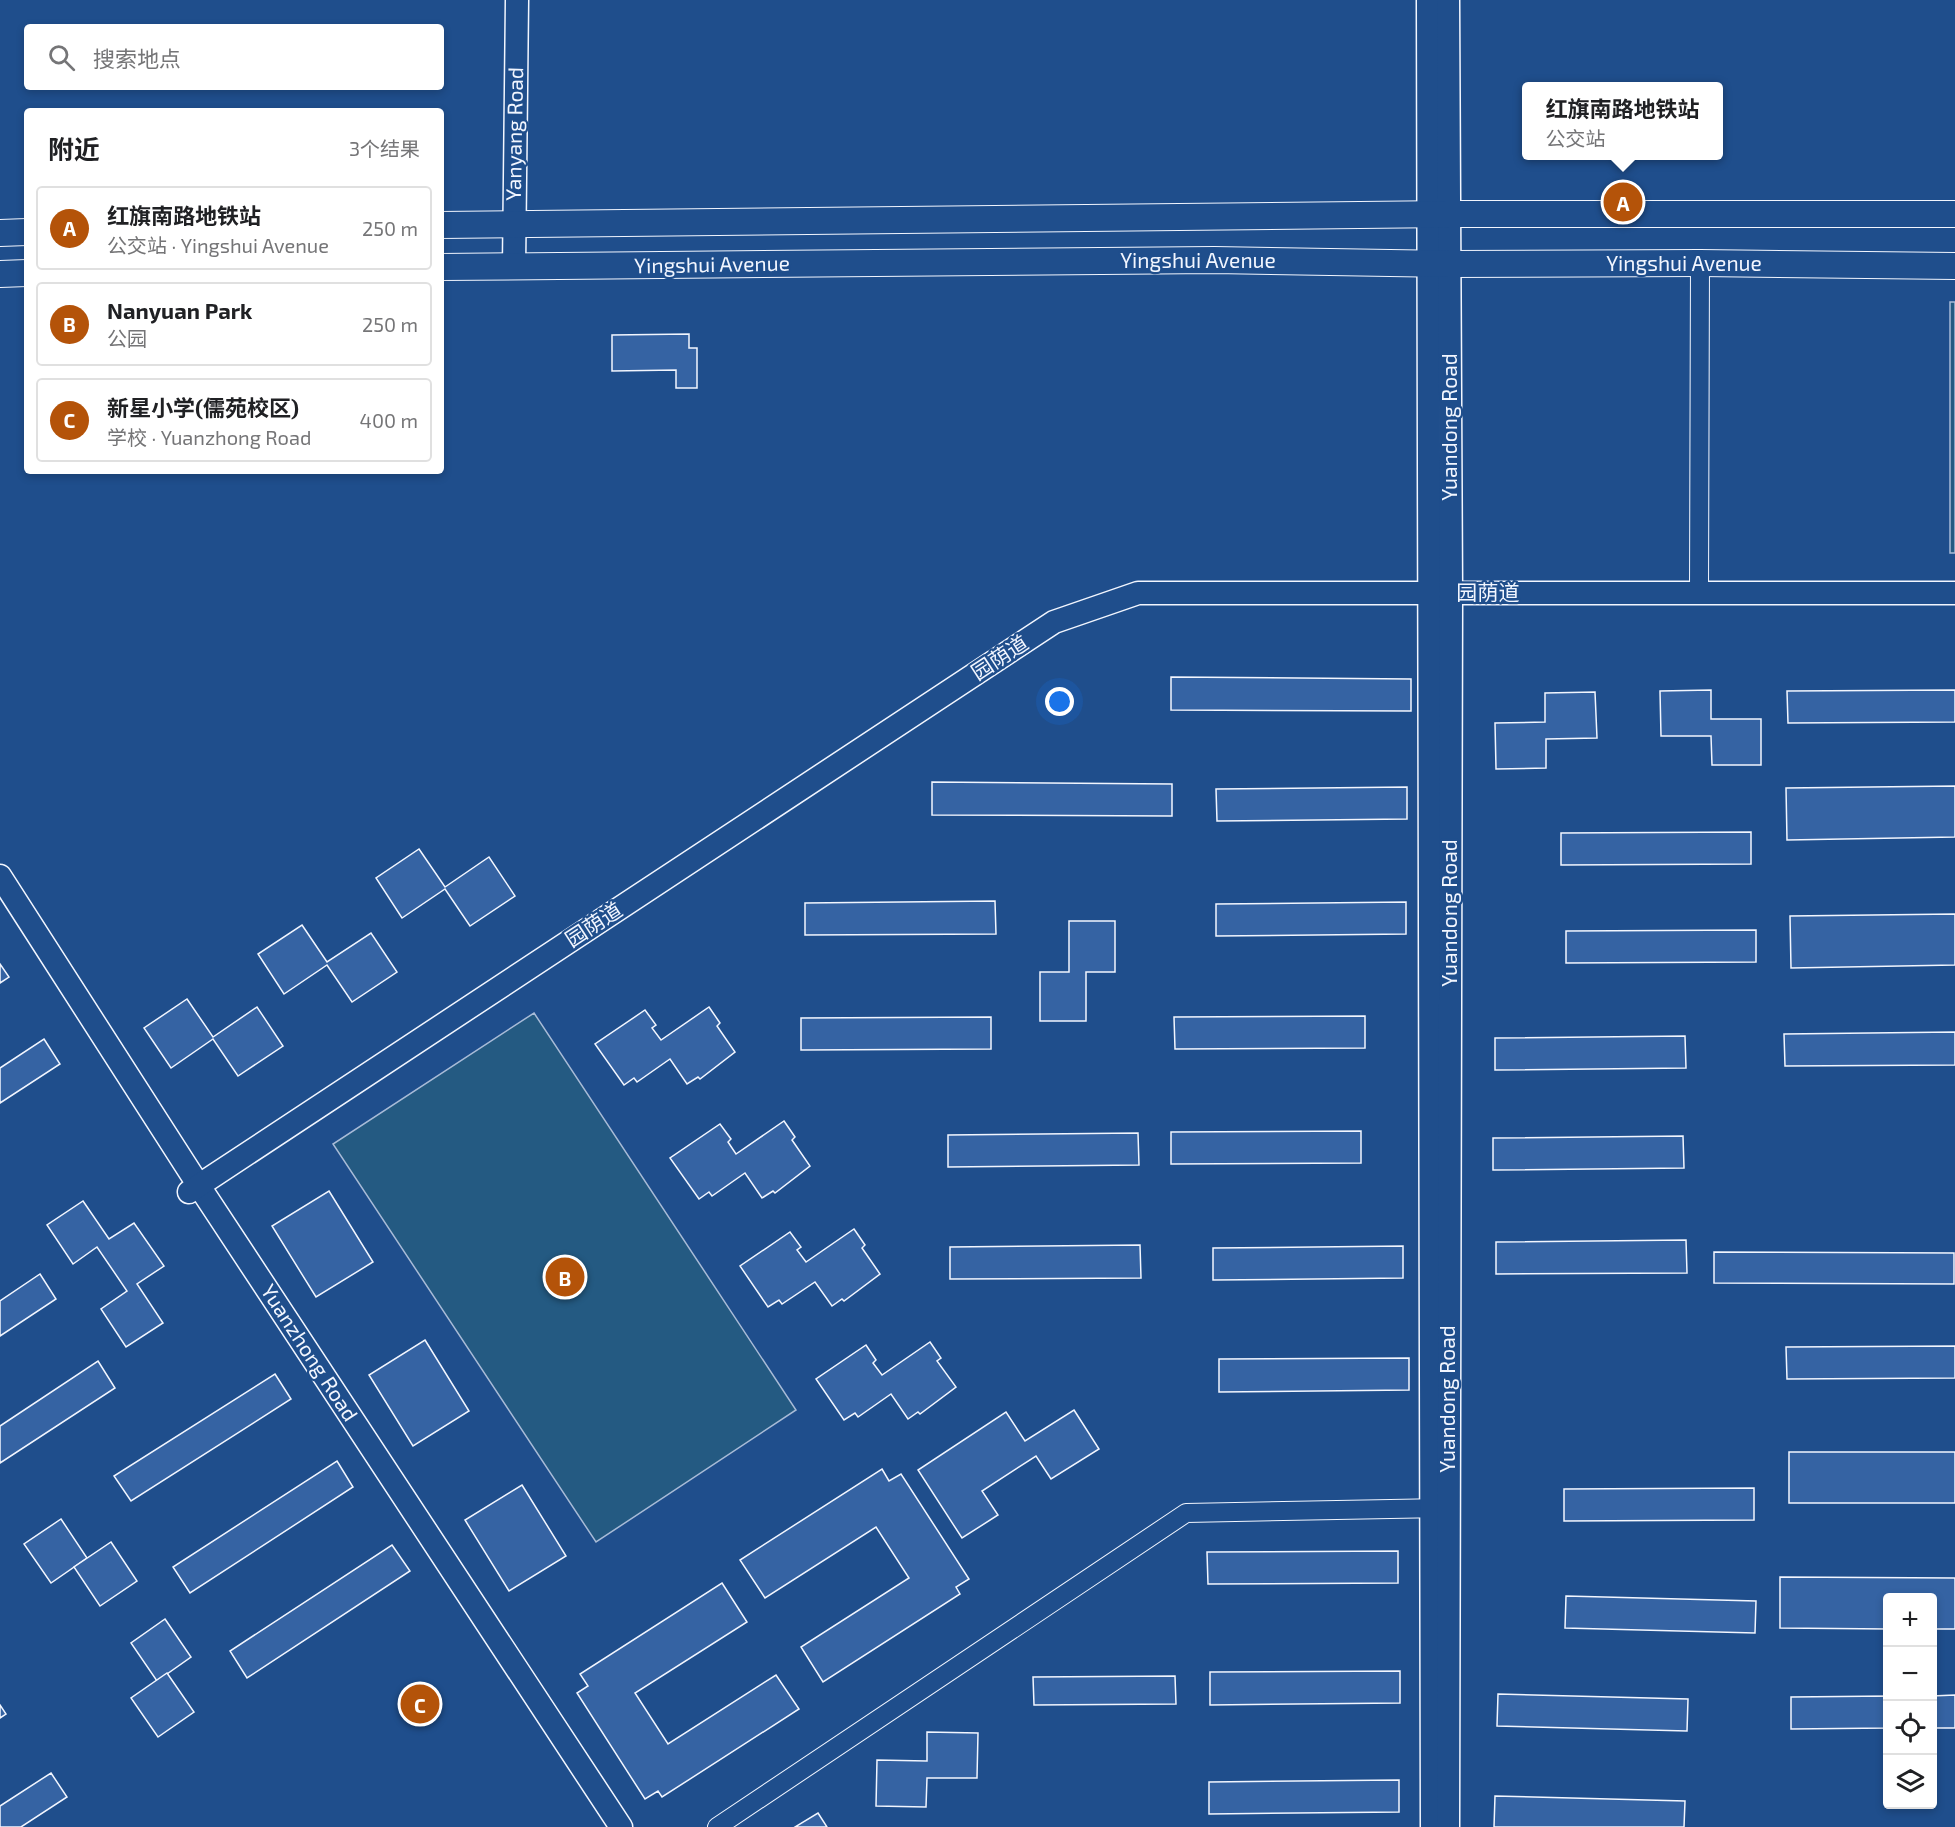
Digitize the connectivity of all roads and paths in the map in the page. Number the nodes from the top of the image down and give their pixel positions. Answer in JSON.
{"nodes":[{"id":1,"x":517,"y":0,"type":"edge"},
{"id":2,"x":1428,"y":0,"type":"edge"},
{"id":3,"x":1448,"y":0,"type":"edge"},
{"id":4,"x":1955,"y":214,"type":"edge"},
{"id":5,"x":1439,"y":215,"type":"junction"},
{"id":6,"x":444,"y":225,"type":"edge"},
{"id":7,"x":513,"y":225,"type":"junction"},
{"id":8,"x":24,"y":232,"type":"edge"},
{"id":9,"x":0,"y":233,"type":"edge"},
{"id":10,"x":1700,"y":263,"type":"junction"},
{"id":11,"x":1439,"y":264,"type":"junction"},
{"id":12,"x":1955,"y":266,"type":"edge"},
{"id":13,"x":444,"y":267,"type":"edge"},
{"id":14,"x":514,"y":267,"type":"junction"},
{"id":15,"x":24,"y":273,"type":"edge"},
{"id":16,"x":0,"y":274,"type":"edge"},
{"id":17,"x":1699,"y":591,"type":"junction"},
{"id":18,"x":1955,"y":593,"type":"edge"},
{"id":19,"x":1441,"y":594,"type":"junction"},
{"id":20,"x":0,"y":876,"type":"edge"},
{"id":21,"x":0,"y":895,"type":"edge"},
{"id":22,"x":194,"y":1189,"type":"junction"},
{"id":23,"x":1440,"y":1508,"type":"junction"},
{"id":24,"x":603,"y":1827,"type":"edge"},
{"id":25,"x":621,"y":1827,"type":"edge"},
{"id":26,"x":717,"y":1827,"type":"edge"},
{"id":27,"x":1431,"y":1827,"type":"edge"},
{"id":28,"x":1448,"y":1827,"type":"edge"}],
"edges":[{"from":1,"to":7,"type":"street","name":"Yanyang Road"},
{"from":2,"to":5,"type":"street","name":"Yuandong Road"},
{"from":3,"to":5,"type":"street","name":"Yuandong Road"},
{"from":4,"to":5,"type":"main road","name":"Yingshui Avenue"},
{"from":5,"to":7,"type":"main road","name":"Yingshui Avenue"},
{"from":5,"to":11,"type":"street","name":"Yuandong Road"},
{"from":6,"to":7,"type":"main road","name":"Yingshui Avenue"},
{"from":7,"to":14,"type":"street","name":"Yanyang Road"},
{"from":8,"to":9,"type":"main road"},
{"from":10,"to":11,"type":"main road","name":"Yingshui Avenue"},
{"from":10,"to":12,"type":"main road","name":"Yingshui Avenue"},
{"from":10,"to":17,"type":"street"},
{"from":11,"to":14,"type":"main road","name":"Yingshui Avenue"},
{"from":11,"to":19,"type":"street","name":"Yuandong Road"},
{"from":13,"to":14,"type":"main road","name":"Yingshui Avenue"},
{"from":15,"to":16,"type":"main road"},
{"from":17,"to":18,"type":"street","name":"园荫道"},
{"from":17,"to":19,"type":"street","name":"园荫道"},
{"from":19,"to":22,"type":"street","name":"园荫道"},
{"from":19,"to":23,"type":"street","name":"Yuandong Road"},
{"from":20,"to":22,"type":"street","name":"Yuanzhong Road"},
{"from":21,"to":22,"type":"street","name":"Yuanzhong Road"},
{"from":22,"to":24,"type":"street","name":"Yuanzhong Road"},
{"from":22,"to":25,"type":"street","name":"Yuanzhong Road"},
{"from":23,"to":26,"type":"street"},
{"from":23,"to":27,"type":"street","name":"Yuandong Road"},
{"from":23,"to":28,"type":"street","name":"Yuandong Road"}]}
